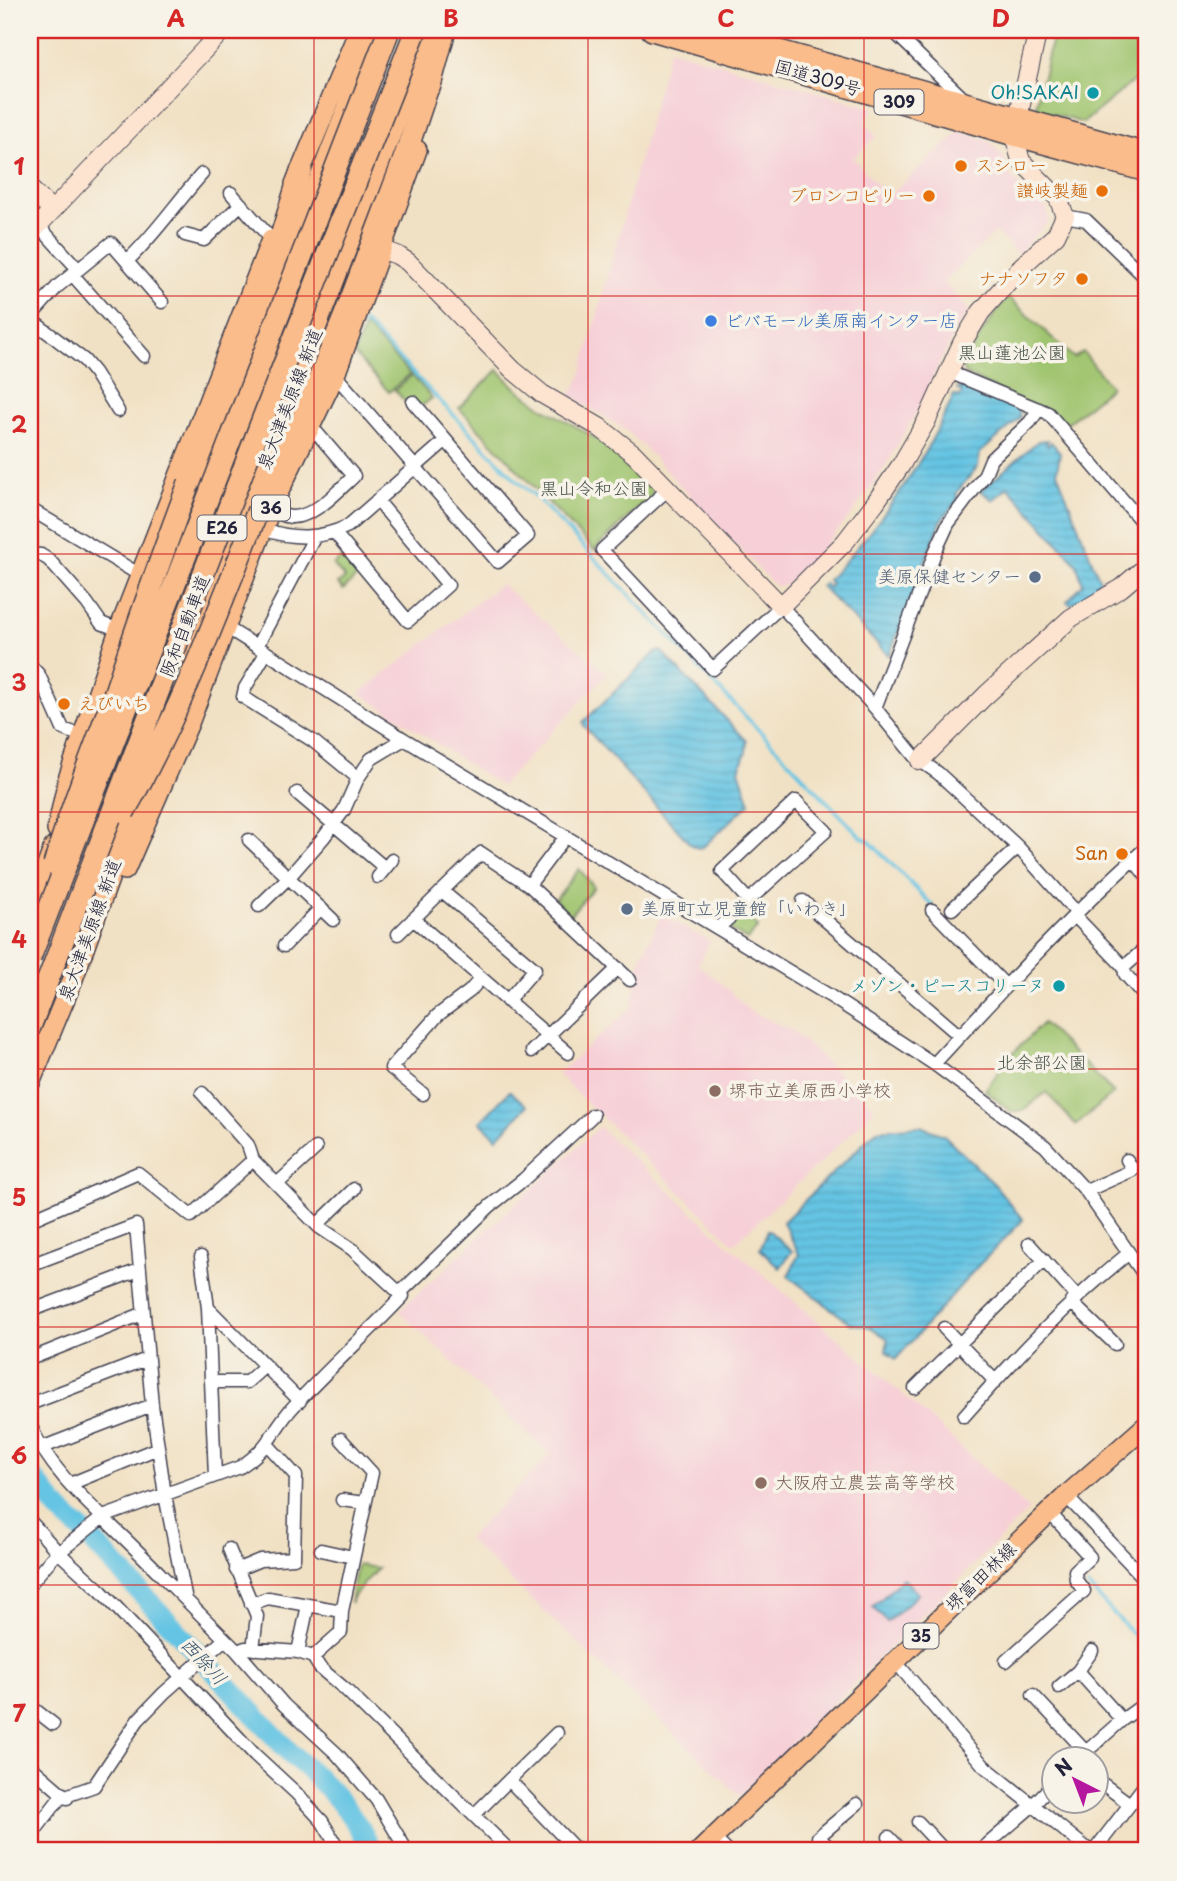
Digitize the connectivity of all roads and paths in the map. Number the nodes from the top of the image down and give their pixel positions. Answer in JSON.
{"nodes":[{"id":1,"x":223,"y":30,"type":"edge"},
{"id":2,"x":359,"y":30,"type":"edge"},
{"id":3,"x":378,"y":30,"type":"edge"},
{"id":4,"x":389,"y":30,"type":"edge"},
{"id":5,"x":416,"y":30,"type":"edge"},
{"id":6,"x":431,"y":30,"type":"edge"},
{"id":7,"x":446,"y":30,"type":"edge"},
{"id":8,"x":652,"y":30,"type":"edge"},
{"id":9,"x":704,"y":30,"type":"edge"},
{"id":10,"x":892,"y":30,"type":"edge"},
{"id":11,"x":916,"y":30,"type":"edge"},
{"id":12,"x":1038,"y":30,"type":"edge"},
{"id":13,"x":905,"y":42,"type":"junction"},
{"id":14,"x":425,"y":70,"type":"junction"},
{"id":15,"x":968,"y":104,"type":"junction"},
{"id":16,"x":1017,"y":127,"type":"junction"},
{"id":17,"x":1147,"y":154,"type":"edge"},
{"id":18,"x":388,"y":159,"type":"junction"},
{"id":19,"x":301,"y":171,"type":"junction"},
{"id":20,"x":1147,"y":171,"type":"edge"},
{"id":21,"x":202,"y":174,"type":"dead end"},
{"id":22,"x":30,"y":189,"type":"edge"},
{"id":23,"x":231,"y":193,"type":"dead end"},
{"id":24,"x":241,"y":204,"type":"junction"},
{"id":25,"x":52,"y":210,"type":"junction"},
{"id":26,"x":1065,"y":216,"type":"junction"},
{"id":27,"x":34,"y":229,"type":"edge"},
{"id":28,"x":185,"y":235,"type":"dead end"},
{"id":29,"x":271,"y":240,"type":"junction"},
{"id":30,"x":382,"y":249,"type":"junction"},
{"id":31,"x":127,"y":261,"type":"junction"},
{"id":32,"x":75,"y":272,"type":"junction"},
{"id":33,"x":1147,"y":279,"type":"edge"},
{"id":34,"x":162,"y":302,"type":"dead end"},
{"id":35,"x":30,"y":318,"type":"edge"},
{"id":36,"x":144,"y":356,"type":"dead end"},
{"id":37,"x":948,"y":372,"type":"junction"},
{"id":38,"x":335,"y":375,"type":"junction"},
{"id":39,"x":413,"y":402,"type":"dead end"},
{"id":40,"x":1040,"y":409,"type":"junction"},
{"id":41,"x":118,"y":411,"type":"dead end"},
{"id":42,"x":310,"y":430,"type":"junction"},
{"id":43,"x":445,"y":441,"type":"junction"},
{"id":44,"x":415,"y":467,"type":"junction"},
{"id":45,"x":668,"y":489,"type":"junction"},
{"id":46,"x":377,"y":500,"type":"junction"},
{"id":47,"x":30,"y":509,"type":"edge"},
{"id":48,"x":264,"y":516,"type":"junction"},
{"id":49,"x":1147,"y":528,"type":"edge"},
{"id":50,"x":334,"y":532,"type":"junction"},
{"id":51,"x":314,"y":538,"type":"junction"},
{"id":52,"x":30,"y":554,"type":"edge"},
{"id":53,"x":1147,"y":566,"type":"edge"},
{"id":54,"x":141,"y":575,"type":"junction"},
{"id":55,"x":159,"y":587,"type":"junction"},
{"id":56,"x":780,"y":606,"type":"junction"},
{"id":57,"x":205,"y":614,"type":"junction"},
{"id":58,"x":226,"y":627,"type":"junction"},
{"id":59,"x":120,"y":630,"type":"junction"},
{"id":60,"x":262,"y":650,"type":"junction"},
{"id":61,"x":30,"y":665,"type":"edge"},
{"id":62,"x":875,"y":708,"type":"junction"},
{"id":63,"x":83,"y":736,"type":"junction"},
{"id":64,"x":404,"y":739,"type":"junction"},
{"id":65,"x":920,"y":761,"type":"junction"},
{"id":66,"x":358,"y":778,"type":"junction"},
{"id":67,"x":297,"y":793,"type":"dead end"},
{"id":68,"x":334,"y":824,"type":"junction"},
{"id":69,"x":566,"y":836,"type":"junction"},
{"id":70,"x":249,"y":839,"type":"dead end"},
{"id":71,"x":1147,"y":846,"type":"edge"},
{"id":72,"x":1018,"y":847,"type":"junction"},
{"id":73,"x":53,"y":848,"type":"junction"},
{"id":74,"x":1133,"y":859,"type":"junction"},
{"id":75,"x":385,"y":868,"type":"dead end"},
{"id":76,"x":90,"y":873,"type":"junction"},
{"id":77,"x":289,"y":877,"type":"junction"},
{"id":78,"x":1147,"y":877,"type":"edge"},
{"id":79,"x":529,"y":885,"type":"junction"},
{"id":80,"x":442,"y":891,"type":"junction"},
{"id":81,"x":749,"y":901,"type":"junction"},
{"id":82,"x":803,"y":901,"type":"dead end"},
{"id":83,"x":259,"y":906,"type":"dead end"},
{"id":84,"x":321,"y":908,"type":"junction"},
{"id":85,"x":952,"y":909,"type":"dead end"},
{"id":86,"x":30,"y":910,"type":"edge"},
{"id":87,"x":932,"y":910,"type":"dead end"},
{"id":88,"x":1075,"y":913,"type":"junction"},
{"id":89,"x":413,"y":919,"type":"junction"},
{"id":90,"x":333,"y":920,"type":"dead end"},
{"id":91,"x":718,"y":928,"type":"junction"},
{"id":92,"x":398,"y":934,"type":"dead end"},
{"id":93,"x":284,"y":946,"type":"dead end"},
{"id":94,"x":30,"y":947,"type":"edge"},
{"id":95,"x":1147,"y":947,"type":"edge"},
{"id":96,"x":30,"y":958,"type":"edge"},
{"id":97,"x":1124,"y":967,"type":"junction"},
{"id":98,"x":618,"y":968,"type":"junction"},
{"id":99,"x":481,"y":978,"type":"junction"},
{"id":100,"x":73,"y":979,"type":"junction"},
{"id":101,"x":630,"y":980,"type":"dead end"},
{"id":102,"x":1005,"y":985,"type":"junction"},
{"id":103,"x":1147,"y":999,"type":"edge"},
{"id":104,"x":508,"y":1001,"type":"junction"},
{"id":105,"x":30,"y":1027,"type":"edge"},
{"id":106,"x":548,"y":1036,"type":"junction"},
{"id":107,"x":960,"y":1036,"type":"junction"},
{"id":108,"x":532,"y":1051,"type":"dead end"},
{"id":109,"x":568,"y":1052,"type":"dead end"},
{"id":110,"x":934,"y":1065,"type":"junction"},
{"id":111,"x":30,"y":1083,"type":"edge"},
{"id":112,"x":202,"y":1093,"type":"dead end"},
{"id":113,"x":423,"y":1094,"type":"dead end"},
{"id":114,"x":593,"y":1115,"type":"dead end"},
{"id":115,"x":316,"y":1147,"type":"dead end"},
{"id":116,"x":253,"y":1160,"type":"junction"},
{"id":117,"x":1128,"y":1160,"type":"dead end"},
{"id":118,"x":277,"y":1184,"type":"junction"},
{"id":119,"x":354,"y":1189,"type":"dead end"},
{"id":120,"x":1086,"y":1191,"type":"junction"},
{"id":121,"x":30,"y":1220,"type":"edge"},
{"id":122,"x":317,"y":1225,"type":"junction"},
{"id":123,"x":1029,"y":1244,"type":"dead end"},
{"id":124,"x":1129,"y":1253,"type":"junction"},
{"id":125,"x":201,"y":1257,"type":"dead end"},
{"id":126,"x":1044,"y":1260,"type":"junction"},
{"id":127,"x":30,"y":1265,"type":"edge"},
{"id":128,"x":139,"y":1270,"type":"junction"},
{"id":129,"x":1147,"y":1279,"type":"edge"},
{"id":130,"x":400,"y":1293,"type":"junction"},
{"id":131,"x":1074,"y":1300,"type":"junction"},
{"id":132,"x":208,"y":1308,"type":"junction"},
{"id":133,"x":30,"y":1311,"type":"edge"},
{"id":134,"x":142,"y":1314,"type":"junction"},
{"id":135,"x":944,"y":1328,"type":"dead end"},
{"id":136,"x":960,"y":1344,"type":"junction"},
{"id":137,"x":1115,"y":1344,"type":"dead end"},
{"id":138,"x":30,"y":1359,"type":"edge"},
{"id":139,"x":147,"y":1359,"type":"junction"},
{"id":140,"x":265,"y":1366,"type":"junction"},
{"id":141,"x":995,"y":1381,"type":"junction"},
{"id":142,"x":211,"y":1382,"type":"junction"},
{"id":143,"x":915,"y":1388,"type":"dead end"},
{"id":144,"x":300,"y":1401,"type":"junction"},
{"id":145,"x":30,"y":1404,"type":"edge"},
{"id":146,"x":152,"y":1405,"type":"junction"},
{"id":147,"x":964,"y":1416,"type":"dead end"},
{"id":148,"x":30,"y":1424,"type":"edge"},
{"id":149,"x":1147,"y":1425,"type":"edge"},
{"id":150,"x":341,"y":1439,"type":"dead end"},
{"id":151,"x":267,"y":1444,"type":"junction"},
{"id":152,"x":41,"y":1448,"type":"junction"},
{"id":153,"x":158,"y":1448,"type":"junction"},
{"id":154,"x":215,"y":1476,"type":"junction"},
{"id":155,"x":70,"y":1485,"type":"junction"},
{"id":156,"x":165,"y":1495,"type":"junction"},
{"id":157,"x":1066,"y":1496,"type":"junction"},
{"id":158,"x":342,"y":1500,"type":"dead end"},
{"id":159,"x":365,"y":1503,"type":"junction"},
{"id":160,"x":1049,"y":1513,"type":"junction"},
{"id":161,"x":103,"y":1517,"type":"junction"},
{"id":162,"x":30,"y":1521,"type":"edge"},
{"id":163,"x":229,"y":1549,"type":"dead end"},
{"id":164,"x":321,"y":1550,"type":"dead end"},
{"id":165,"x":58,"y":1552,"type":"junction"},
{"id":166,"x":353,"y":1557,"type":"junction"},
{"id":167,"x":236,"y":1570,"type":"junction"},
{"id":168,"x":1147,"y":1581,"type":"edge"},
{"id":169,"x":30,"y":1584,"type":"edge"},
{"id":170,"x":186,"y":1600,"type":"junction"},
{"id":171,"x":251,"y":1604,"type":"junction"},
{"id":172,"x":308,"y":1605,"type":"junction"},
{"id":173,"x":342,"y":1611,"type":"junction"},
{"id":174,"x":224,"y":1639,"type":"junction"},
{"id":175,"x":253,"y":1649,"type":"junction"},
{"id":176,"x":237,"y":1651,"type":"junction"},
{"id":177,"x":1092,"y":1651,"type":"dead end"},
{"id":178,"x":298,"y":1652,"type":"junction"},
{"id":179,"x":313,"y":1657,"type":"junction"},
{"id":180,"x":895,"y":1661,"type":"junction"},
{"id":181,"x":1006,"y":1661,"type":"dead end"},
{"id":182,"x":1078,"y":1671,"type":"junction"},
{"id":183,"x":183,"y":1678,"type":"junction"},
{"id":184,"x":1059,"y":1688,"type":"dead end"},
{"id":185,"x":1033,"y":1695,"type":"dead end"},
{"id":186,"x":1147,"y":1702,"type":"edge"},
{"id":187,"x":30,"y":1706,"type":"edge"},
{"id":188,"x":1122,"y":1720,"type":"junction"},
{"id":189,"x":53,"y":1724,"type":"dead end"},
{"id":190,"x":557,"y":1733,"type":"dead end"},
{"id":191,"x":1073,"y":1744,"type":"edge"},
{"id":192,"x":1096,"y":1744,"type":"edge"},
{"id":193,"x":30,"y":1766,"type":"edge"},
{"id":194,"x":509,"y":1780,"type":"junction"},
{"id":195,"x":1147,"y":1788,"type":"edge"},
{"id":196,"x":1110,"y":1789,"type":"edge"},
{"id":197,"x":66,"y":1798,"type":"junction"},
{"id":198,"x":1040,"y":1798,"type":"edge"},
{"id":199,"x":857,"y":1804,"type":"dead end"},
{"id":200,"x":1130,"y":1804,"type":"junction"},
{"id":201,"x":1032,"y":1806,"type":"junction"},
{"id":202,"x":474,"y":1815,"type":"junction"},
{"id":203,"x":918,"y":1822,"type":"dead end"},
{"id":204,"x":30,"y":1837,"type":"edge"},
{"id":205,"x":889,"y":1837,"type":"dead end"},
{"id":206,"x":714,"y":1847,"type":"edge"},
{"id":207,"x":340,"y":1851,"type":"edge"},
{"id":208,"x":407,"y":1851,"type":"edge"},
{"id":209,"x":510,"y":1851,"type":"edge"},
{"id":210,"x":578,"y":1851,"type":"edge"},
{"id":211,"x":832,"y":1851,"type":"edge"},
{"id":212,"x":902,"y":1851,"type":"edge"},
{"id":213,"x":945,"y":1851,"type":"edge"},
{"id":214,"x":980,"y":1851,"type":"edge"},
{"id":215,"x":1092,"y":1851,"type":"edge"}],
"edges":[{"from":1,"to":25,"type":"street"},
{"from":2,"to":19,"type":"main road"},
{"from":3,"to":55,"type":"main road"},
{"from":4,"to":96,"type":"highway","name":"阪和自動車道","number":"E26","bridge":true},
{"from":5,"to":76,"type":"highway","name":"阪和自動車道","number":"E26","bridge":true},
{"from":6,"to":14,"type":"main road","number":"36"},
{"from":7,"to":14,"type":"main road","number":"36"},
{"from":8,"to":16,"type":"highway","name":"国道309号","number":"309"},
{"from":9,"to":15,"type":"highway","name":"国道309号","number":"309"},
{"from":10,"to":13,"type":"street"},
{"from":11,"to":13,"type":"street"},
{"from":12,"to":16,"type":"street"},
{"from":13,"to":15,"type":"street"},
{"from":14,"to":18,"type":"highway"},
{"from":14,"to":30,"type":"main road","number":"36"},
{"from":14,"to":48,"type":"highway"},
{"from":15,"to":16,"type":"highway","name":"国道309号","number":"309"},
{"from":16,"to":17,"type":"highway","name":"国道309号","number":"309"},
{"from":16,"to":20,"type":"highway","name":"国道309号","number":"309"},
{"from":16,"to":26,"type":"street"},
{"from":18,"to":48,"type":"highway"},
{"from":18,"to":57,"type":"main road","name":"泉大津美原線 新道","number":"36"},
{"from":19,"to":29,"type":"main road"},
{"from":19,"to":94,"type":"highway","bridge":true},
{"from":21,"to":31,"type":"street"},
{"from":22,"to":25,"type":"street"},
{"from":23,"to":24,"type":"street"},
{"from":24,"to":28,"type":"street"},
{"from":24,"to":29,"type":"street"},
{"from":25,"to":27,"type":"street"},
{"from":26,"to":33,"type":"street"},
{"from":26,"to":37,"type":"street"},
{"from":27,"to":32,"type":"street"},
{"from":29,"to":54,"type":"main road"},
{"from":30,"to":38,"type":"main road","number":"36"},
{"from":30,"to":45,"type":"street"},
{"from":31,"to":32,"type":"street"},
{"from":31,"to":34,"type":"street"},
{"from":32,"to":35,"type":"street"},
{"from":32,"to":36,"type":"street"},
{"from":35,"to":41,"type":"street"},
{"from":37,"to":40,"type":"street"},
{"from":37,"to":56,"type":"street"},
{"from":38,"to":42,"type":"main road","number":"36"},
{"from":38,"to":44,"type":"street"},
{"from":39,"to":43,"type":"street"},
{"from":40,"to":49,"type":"street"},
{"from":40,"to":62,"type":"street"},
{"from":42,"to":48,"type":"main road","number":"36"},
{"from":42,"to":48,"type":"street"},
{"from":43,"to":44,"type":"street"},
{"from":43,"to":44,"type":"street"},
{"from":44,"to":46,"type":"street"},
{"from":45,"to":56,"type":"street"},
{"from":45,"to":56,"type":"street"},
{"from":46,"to":50,"type":"street"},
{"from":46,"to":50,"type":"street"},
{"from":47,"to":54,"type":"street"},
{"from":48,"to":51,"type":"street"},
{"from":48,"to":58,"type":"main road","number":"36"},
{"from":48,"to":76,"type":"highway","bridge":true},
{"from":50,"to":51,"type":"street"},
{"from":51,"to":60,"type":"street"},
{"from":52,"to":59,"type":"street"},
{"from":53,"to":65,"type":"street"},
{"from":54,"to":55,"type":"street"},
{"from":54,"to":59,"type":"main road"},
{"from":55,"to":57,"type":"street"},
{"from":55,"to":73,"type":"main road"},
{"from":56,"to":62,"type":"street"},
{"from":57,"to":58,"type":"street"},
{"from":57,"to":100,"type":"main road","name":"泉大津美原線 新道","number":"36"},
{"from":58,"to":60,"type":"street"},
{"from":58,"to":100,"type":"main road","number":"36"},
{"from":59,"to":63,"type":"main road"},
{"from":60,"to":64,"type":"street"},
{"from":60,"to":66,"type":"street"},
{"from":61,"to":63,"type":"street"},
{"from":62,"to":65,"type":"street"},
{"from":63,"to":73,"type":"main road"},
{"from":64,"to":66,"type":"street"},
{"from":64,"to":69,"type":"street"},
{"from":65,"to":72,"type":"street"},
{"from":66,"to":68,"type":"street"},
{"from":67,"to":68,"type":"street"},
{"from":68,"to":75,"type":"street"},
{"from":68,"to":77,"type":"street"},
{"from":69,"to":79,"type":"street"},
{"from":69,"to":91,"type":"street"},
{"from":70,"to":77,"type":"street"},
{"from":71,"to":74,"type":"street"},
{"from":72,"to":85,"type":"street"},
{"from":72,"to":88,"type":"street"},
{"from":73,"to":86,"type":"main road"},
{"from":74,"to":78,"type":"street"},
{"from":74,"to":88,"type":"street"},
{"from":76,"to":105,"type":"highway","name":"阪和自動車道","number":"E26","bridge":true},
{"from":77,"to":83,"type":"street"},
{"from":77,"to":84,"type":"street"},
{"from":79,"to":80,"type":"street"},
{"from":79,"to":98,"type":"street"},
{"from":80,"to":89,"type":"street"},
{"from":80,"to":104,"type":"street"},
{"from":81,"to":81,"type":"street"},
{"from":81,"to":91,"type":"street"},
{"from":82,"to":107,"type":"street"},
{"from":84,"to":90,"type":"street"},
{"from":84,"to":93,"type":"street"},
{"from":87,"to":102,"type":"street"},
{"from":88,"to":97,"type":"street"},
{"from":88,"to":102,"type":"street"},
{"from":89,"to":92,"type":"street"},
{"from":89,"to":99,"type":"street"},
{"from":91,"to":110,"type":"street"},
{"from":95,"to":97,"type":"street"},
{"from":97,"to":103,"type":"street"},
{"from":98,"to":101,"type":"street"},
{"from":98,"to":106,"type":"street"},
{"from":99,"to":104,"type":"street"},
{"from":99,"to":113,"type":"street"},
{"from":100,"to":111,"type":"main road","name":"泉大津美原線 新道","number":"36"},
{"from":102,"to":107,"type":"street"},
{"from":104,"to":106,"type":"street"},
{"from":106,"to":108,"type":"street"},
{"from":106,"to":109,"type":"street"},
{"from":107,"to":110,"type":"street"},
{"from":110,"to":120,"type":"street"},
{"from":112,"to":116,"type":"street"},
{"from":114,"to":130,"type":"street"},
{"from":115,"to":118,"type":"street"},
{"from":116,"to":118,"type":"street"},
{"from":116,"to":121,"type":"street"},
{"from":117,"to":120,"type":"street"},
{"from":118,"to":122,"type":"street"},
{"from":119,"to":122,"type":"street"},
{"from":120,"to":124,"type":"street"},
{"from":122,"to":130,"type":"street"},
{"from":123,"to":126,"type":"street"},
{"from":124,"to":129,"type":"street"},
{"from":124,"to":131,"type":"street"},
{"from":125,"to":132,"type":"street"},
{"from":126,"to":131,"type":"street"},
{"from":126,"to":136,"type":"street"},
{"from":127,"to":128,"type":"street"},
{"from":128,"to":133,"type":"street"},
{"from":128,"to":134,"type":"street"},
{"from":130,"to":144,"type":"street"},
{"from":131,"to":137,"type":"street"},
{"from":131,"to":141,"type":"street"},
{"from":132,"to":140,"type":"street"},
{"from":132,"to":142,"type":"street"},
{"from":134,"to":138,"type":"street"},
{"from":134,"to":139,"type":"street"},
{"from":135,"to":136,"type":"street"},
{"from":136,"to":141,"type":"street"},
{"from":136,"to":143,"type":"street"},
{"from":139,"to":145,"type":"street"},
{"from":139,"to":146,"type":"street"},
{"from":140,"to":142,"type":"street"},
{"from":140,"to":144,"type":"street"},
{"from":141,"to":147,"type":"street"},
{"from":142,"to":154,"type":"street"},
{"from":144,"to":151,"type":"street"},
{"from":146,"to":152,"type":"street"},
{"from":146,"to":153,"type":"street"},
{"from":148,"to":152,"type":"street"},
{"from":149,"to":157,"type":"main road","name":"堺富田林線","number":"35"},
{"from":150,"to":159,"type":"street"},
{"from":151,"to":154,"type":"street"},
{"from":151,"to":167,"type":"street"},
{"from":152,"to":155,"type":"street"},
{"from":153,"to":155,"type":"street"},
{"from":153,"to":156,"type":"street"},
{"from":154,"to":156,"type":"street"},
{"from":155,"to":161,"type":"street"},
{"from":156,"to":161,"type":"street"},
{"from":156,"to":170,"type":"street"},
{"from":157,"to":160,"type":"main road","name":"堺富田林線","number":"35"},
{"from":157,"to":168,"type":"street"},
{"from":158,"to":159,"type":"street"},
{"from":159,"to":166,"type":"street"},
{"from":160,"to":180,"type":"main road","name":"堺富田林線","number":"35"},
{"from":160,"to":181,"type":"street"},
{"from":161,"to":165,"type":"street"},
{"from":161,"to":170,"type":"street"},
{"from":162,"to":165,"type":"street"},
{"from":163,"to":167,"type":"street"},
{"from":164,"to":166,"type":"street"},
{"from":165,"to":169,"type":"street"},
{"from":165,"to":183,"type":"street"},
{"from":166,"to":173,"type":"street"},
{"from":167,"to":171,"type":"street"},
{"from":170,"to":174,"type":"street"},
{"from":171,"to":172,"type":"street"},
{"from":171,"to":175,"type":"street"},
{"from":172,"to":173,"type":"street"},
{"from":172,"to":178,"type":"street"},
{"from":173,"to":179,"type":"street"},
{"from":174,"to":176,"type":"street"},
{"from":174,"to":183,"type":"street"},
{"from":175,"to":176,"type":"street"},
{"from":175,"to":178,"type":"street"},
{"from":176,"to":208,"type":"street"},
{"from":177,"to":182,"type":"street"},
{"from":178,"to":179,"type":"street"},
{"from":179,"to":202,"type":"street"},
{"from":180,"to":201,"type":"street"},
{"from":180,"to":206,"type":"main road","name":"堺富田林線","number":"35"},
{"from":182,"to":184,"type":"street"},
{"from":182,"to":188,"type":"street"},
{"from":183,"to":197,"type":"street"},
{"from":183,"to":207,"type":"street"},
{"from":185,"to":191,"type":"street"},
{"from":186,"to":188,"type":"street"},
{"from":187,"to":189,"type":"street"},
{"from":188,"to":192,"type":"street"},
{"from":190,"to":194,"type":"street"},
{"from":193,"to":197,"type":"street"},
{"from":194,"to":202,"type":"street"},
{"from":194,"to":210,"type":"street"},
{"from":195,"to":200,"type":"street"},
{"from":196,"to":200,"type":"street"},
{"from":197,"to":204,"type":"street"},
{"from":198,"to":201,"type":"street"},
{"from":199,"to":211,"type":"street"},
{"from":200,"to":215,"type":"street"},
{"from":201,"to":214,"type":"street"},
{"from":201,"to":215,"type":"street"},
{"from":202,"to":209,"type":"street"},
{"from":203,"to":213,"type":"street"},
{"from":205,"to":212,"type":"street"}]}
